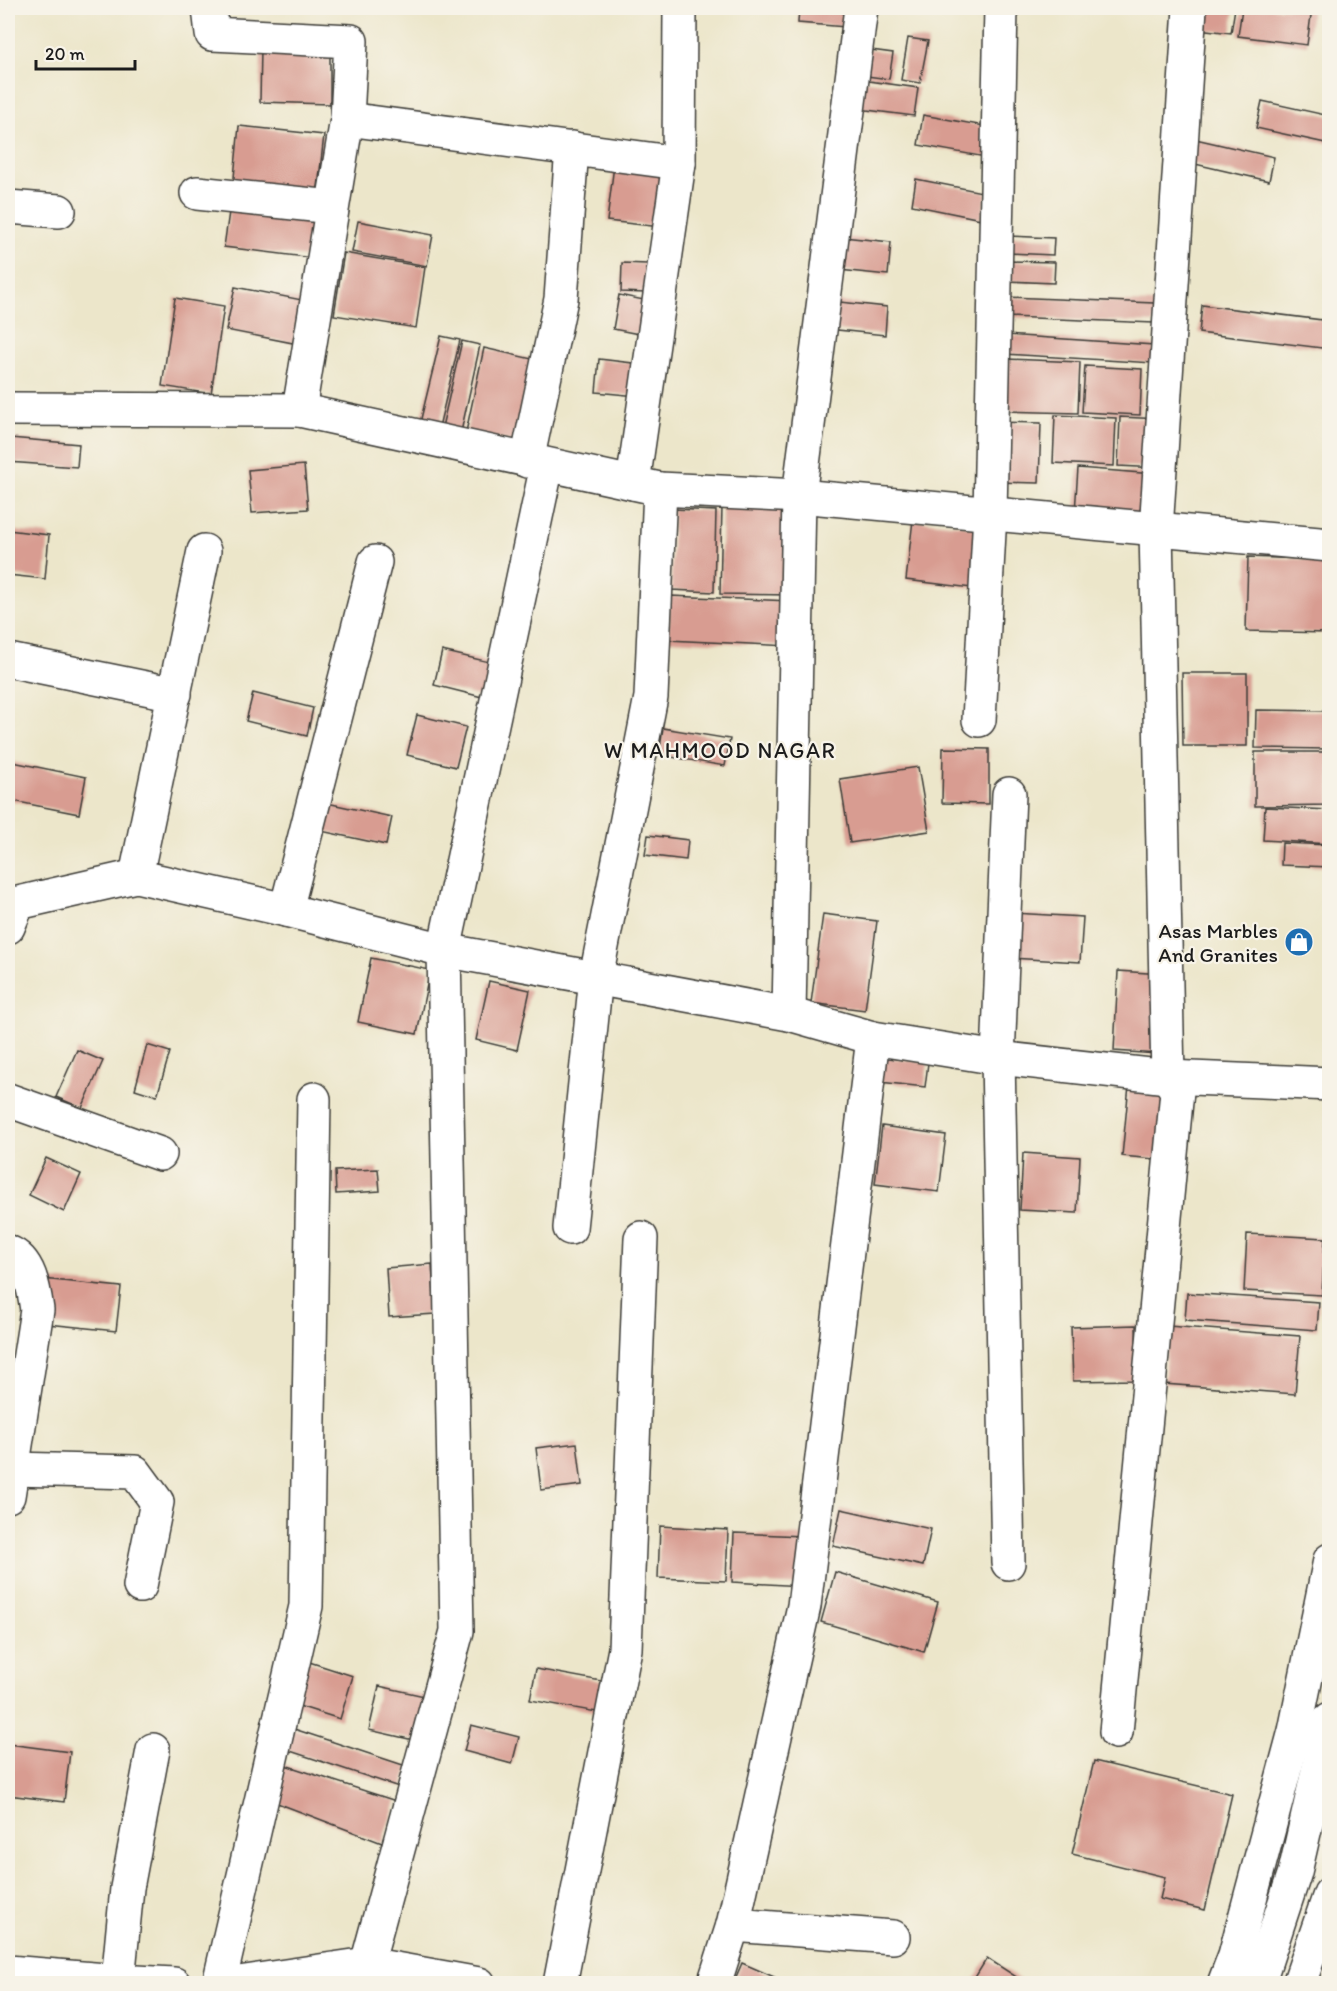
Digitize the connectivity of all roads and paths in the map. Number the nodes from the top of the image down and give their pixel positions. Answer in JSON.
{"nodes":[{"id":1,"x":209,"y":8,"type":"edge"},
{"id":2,"x":680,"y":8,"type":"edge"},
{"id":3,"x":861,"y":8,"type":"edge"},
{"id":4,"x":1001,"y":8,"type":"edge"},
{"id":5,"x":1190,"y":8,"type":"edge"},
{"id":6,"x":347,"y":119,"type":"junction"},
{"id":7,"x":572,"y":148,"type":"junction"},
{"id":8,"x":679,"y":163,"type":"junction"},
{"id":9,"x":197,"y":193,"type":"dead end"},
{"id":10,"x":8,"y":207,"type":"edge"},
{"id":11,"x":332,"y":207,"type":"junction"},
{"id":12,"x":59,"y":212,"type":"dead end"},
{"id":13,"x":8,"y":409,"type":"edge"},
{"id":14,"x":299,"y":410,"type":"junction"},
{"id":15,"x":537,"y":463,"type":"junction"},
{"id":16,"x":646,"y":486,"type":"junction"},
{"id":17,"x":799,"y":496,"type":"junction"},
{"id":18,"x":990,"y":513,"type":"junction"},
{"id":19,"x":1156,"y":530,"type":"junction"},
{"id":20,"x":1329,"y":544,"type":"edge"},
{"id":21,"x":204,"y":552,"type":"dead end"},
{"id":22,"x":375,"y":562,"type":"dead end"},
{"id":23,"x":8,"y":660,"type":"edge"},
{"id":24,"x":175,"y":694,"type":"junction"},
{"id":25,"x":979,"y":720,"type":"dead end"},
{"id":26,"x":1009,"y":794,"type":"dead end"},
{"id":27,"x":136,"y":876,"type":"junction"},
{"id":28,"x":11,"y":910,"type":"edge"},
{"id":29,"x":286,"y":910,"type":"junction"},
{"id":30,"x":444,"y":950,"type":"junction"},
{"id":31,"x":596,"y":977,"type":"junction"},
{"id":32,"x":789,"y":1014,"type":"junction"},
{"id":33,"x":873,"y":1038,"type":"junction"},
{"id":34,"x":998,"y":1058,"type":"junction"},
{"id":35,"x":1168,"y":1077,"type":"junction"},
{"id":36,"x":1329,"y":1084,"type":"edge"},
{"id":37,"x":314,"y":1099,"type":"dead end"},
{"id":38,"x":8,"y":1100,"type":"edge"},
{"id":39,"x":160,"y":1154,"type":"dead end"},
{"id":40,"x":570,"y":1228,"type":"dead end"},
{"id":41,"x":641,"y":1238,"type":"dead end"},
{"id":42,"x":8,"y":1252,"type":"edge"},
{"id":43,"x":10,"y":1482,"type":"edge"},
{"id":44,"x":1329,"y":1560,"type":"edge"},
{"id":45,"x":1008,"y":1563,"type":"dead end"},
{"id":46,"x":140,"y":1586,"type":"dead end"},
{"id":47,"x":1329,"y":1719,"type":"edge"},
{"id":48,"x":1116,"y":1732,"type":"dead end"},
{"id":49,"x":153,"y":1750,"type":"dead end"},
{"id":50,"x":1329,"y":1894,"type":"edge"},
{"id":51,"x":733,"y":1925,"type":"junction"},
{"id":52,"x":893,"y":1937,"type":"dead end"},
{"id":53,"x":8,"y":1972,"type":"edge"},
{"id":54,"x":366,"y":1974,"type":"edge"},
{"id":55,"x":118,"y":1981,"type":"junction"},
{"id":56,"x":174,"y":1983,"type":"edge"},
{"id":57,"x":219,"y":1983,"type":"edge"},
{"id":58,"x":232,"y":1983,"type":"edge"},
{"id":59,"x":479,"y":1983,"type":"edge"},
{"id":60,"x":560,"y":1983,"type":"edge"},
{"id":61,"x":714,"y":1983,"type":"edge"},
{"id":62,"x":1224,"y":1983,"type":"edge"},
{"id":63,"x":1258,"y":1983,"type":"edge"},
{"id":64,"x":1299,"y":1983,"type":"edge"}],
"edges":[{"from":1,"to":6,"type":"main road"},
{"from":2,"to":8,"type":"main road"},
{"from":3,"to":17,"type":"main road"},
{"from":4,"to":18,"type":"main road"},
{"from":5,"to":19,"type":"main road"},
{"from":6,"to":7,"type":"main road"},
{"from":6,"to":11,"type":"main road"},
{"from":7,"to":8,"type":"main road"},
{"from":7,"to":15,"type":"main road"},
{"from":8,"to":16,"type":"main road"},
{"from":9,"to":11,"type":"main road"},
{"from":10,"to":12,"type":"main road"},
{"from":11,"to":14,"type":"main road"},
{"from":13,"to":14,"type":"main road"},
{"from":14,"to":15,"type":"main road"},
{"from":15,"to":16,"type":"main road"},
{"from":15,"to":30,"type":"main road"},
{"from":16,"to":17,"type":"main road"},
{"from":16,"to":31,"type":"main road"},
{"from":17,"to":18,"type":"main road"},
{"from":17,"to":32,"type":"main road"},
{"from":18,"to":19,"type":"main road"},
{"from":18,"to":25,"type":"main road"},
{"from":19,"to":20,"type":"main road"},
{"from":19,"to":35,"type":"main road"},
{"from":21,"to":24,"type":"main road"},
{"from":22,"to":29,"type":"main road"},
{"from":23,"to":24,"type":"main road"},
{"from":24,"to":27,"type":"main road"},
{"from":26,"to":34,"type":"main road"},
{"from":27,"to":28,"type":"main road"},
{"from":27,"to":29,"type":"main road"},
{"from":29,"to":30,"type":"main road"},
{"from":30,"to":31,"type":"main road"},
{"from":30,"to":54,"type":"main road"},
{"from":31,"to":32,"type":"main road"},
{"from":31,"to":40,"type":"main road"},
{"from":32,"to":33,"type":"main road"},
{"from":33,"to":34,"type":"main road"},
{"from":33,"to":51,"type":"main road"},
{"from":34,"to":35,"type":"main road"},
{"from":34,"to":45,"type":"main road"},
{"from":35,"to":36,"type":"main road"},
{"from":35,"to":48,"type":"main road"},
{"from":37,"to":57,"type":"main road"},
{"from":38,"to":39,"type":"main road"},
{"from":41,"to":60,"type":"main road"},
{"from":42,"to":43,"type":"main road"},
{"from":43,"to":46,"type":"main road"},
{"from":44,"to":62,"type":"main road"},
{"from":47,"to":63,"type":"main road"},
{"from":49,"to":55,"type":"main road"},
{"from":50,"to":64,"type":"main road"},
{"from":51,"to":52,"type":"main road"},
{"from":51,"to":61,"type":"main road"},
{"from":53,"to":55,"type":"main road"},
{"from":54,"to":58,"type":"main road"},
{"from":54,"to":59,"type":"main road"},
{"from":55,"to":56,"type":"main road"}]}
